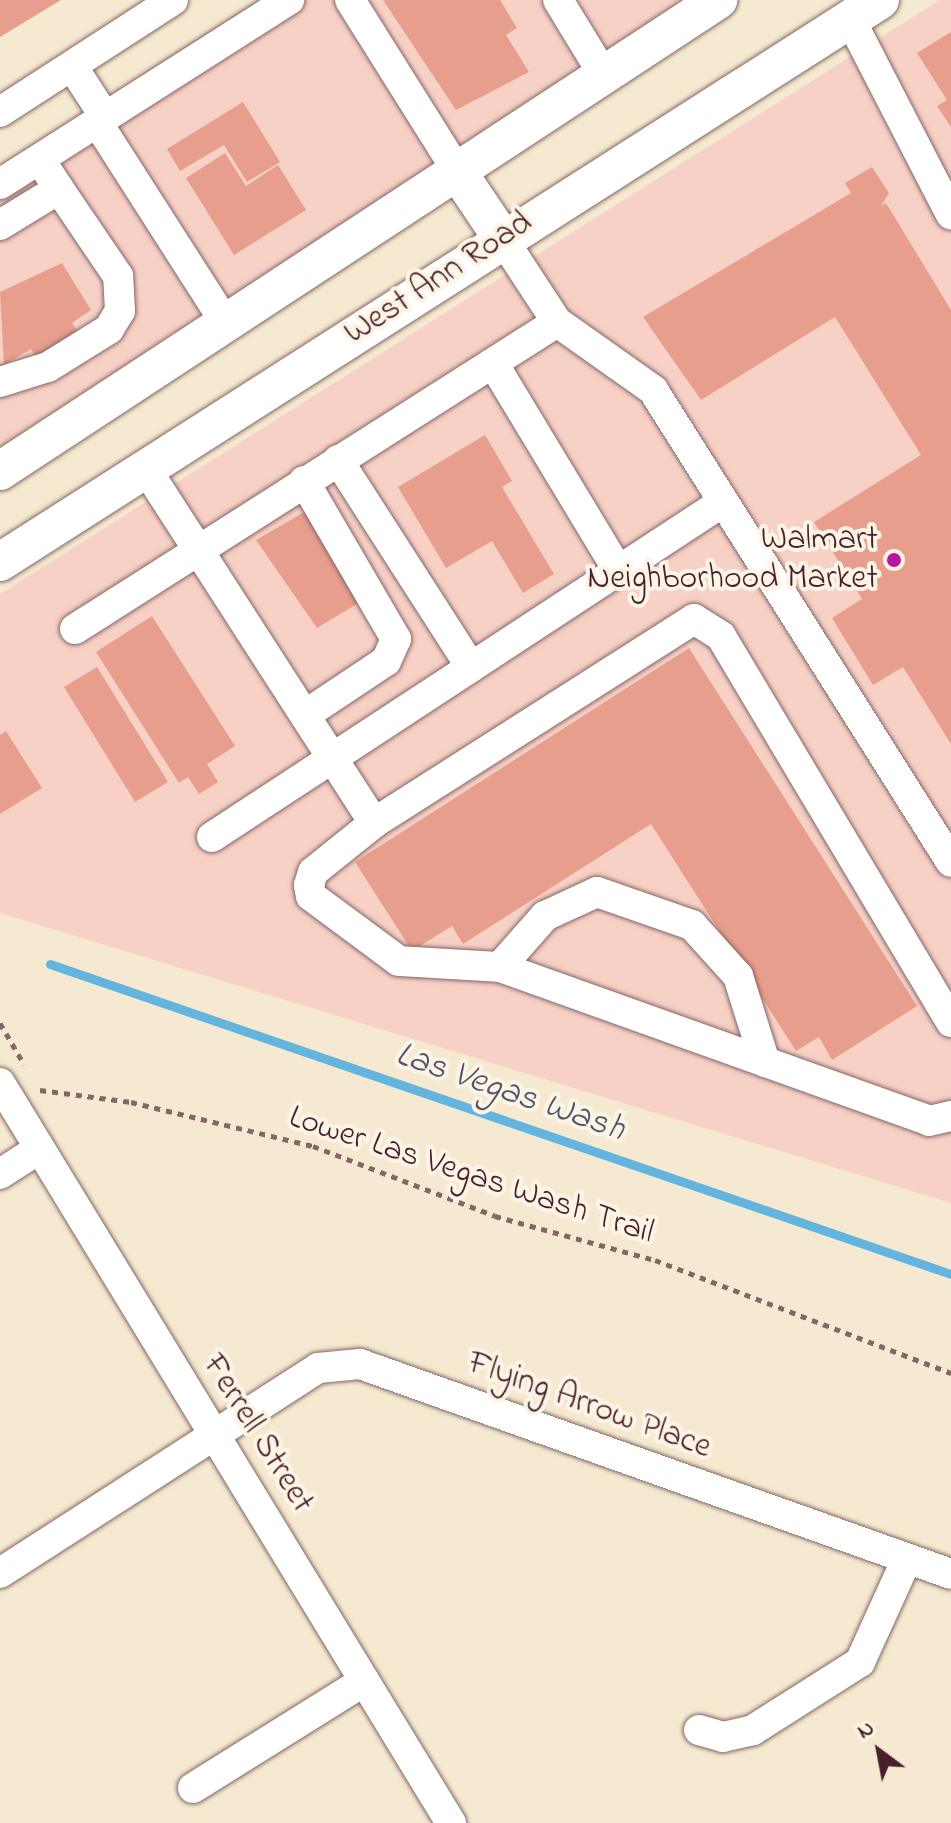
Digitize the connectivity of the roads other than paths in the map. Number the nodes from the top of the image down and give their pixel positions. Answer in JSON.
{"nodes":[{"id":1,"x":173,"y":0,"type":"edge"},
{"id":2,"x":289,"y":0,"type":"edge"},
{"id":3,"x":350,"y":0,"type":"edge"},
{"id":4,"x":558,"y":0,"type":"edge"},
{"id":5,"x":718,"y":0,"type":"edge"},
{"id":6,"x":865,"y":10,"type":"edge"},
{"id":7,"x":72,"y":66,"type":"junction"},
{"id":8,"x":605,"y":77,"type":"junction"},
{"id":9,"x":0,"y":112,"type":"edge"},
{"id":10,"x":101,"y":120,"type":"junction"},
{"id":11,"x":40,"y":159,"type":"junction"},
{"id":12,"x":459,"y":174,"type":"junction"},
{"id":13,"x":0,"y":184,"type":"edge"},
{"id":14,"x":59,"y":189,"type":"junction"},
{"id":15,"x":951,"y":215,"type":"edge"},
{"id":16,"x":0,"y":225,"type":"edge"},
{"id":17,"x":502,"y":238,"type":"junction"},
{"id":18,"x":557,"y":322,"type":"junction"},
{"id":19,"x":227,"y":325,"type":"junction"},
{"id":20,"x":493,"y":363,"type":"junction"},
{"id":21,"x":0,"y":382,"type":"edge"},
{"id":22,"x":338,"y":460,"type":"junction"},
{"id":23,"x":146,"y":469,"type":"junction"},
{"id":24,"x":1,"y":470,"type":"edge"},
{"id":25,"x":304,"y":481,"type":"junction"},
{"id":26,"x":723,"y":502,"type":"junction"},
{"id":27,"x":198,"y":547,"type":"junction"},
{"id":28,"x":0,"y":562,"type":"edge"},
{"id":29,"x":618,"y":570,"type":"junction"},
{"id":30,"x":75,"y":629,"type":"dead end"},
{"id":31,"x":471,"y":667,"type":"junction"},
{"id":32,"x":305,"y":715,"type":"junction"},
{"id":33,"x":332,"y":758,"type":"junction"},
{"id":34,"x":374,"y":823,"type":"junction"},
{"id":35,"x":212,"y":837,"type":"dead end"},
{"id":36,"x":951,"y":862,"type":"edge"},
{"id":37,"x":500,"y":967,"type":"junction"},
{"id":38,"x":951,"y":1022,"type":"edge"},
{"id":39,"x":765,"y":1062,"type":"junction"},
{"id":40,"x":0,"y":1083,"type":"edge"},
{"id":41,"x":951,"y":1116,"type":"edge"},
{"id":42,"x":39,"y":1149,"type":"junction"},
{"id":43,"x":0,"y":1174,"type":"edge"},
{"id":44,"x":213,"y":1436,"type":"junction"},
{"id":45,"x":906,"y":1561,"type":"junction"},
{"id":46,"x":0,"y":1573,"type":"edge"},
{"id":47,"x":951,"y":1574,"type":"edge"},
{"id":48,"x":364,"y":1681,"type":"junction"},
{"id":49,"x":699,"y":1730,"type":"dead end"},
{"id":50,"x":193,"y":1788,"type":"dead end"},
{"id":51,"x":451,"y":1823,"type":"edge"}],
"edges":[{"from":1,"to":7,"type":"street"},
{"from":2,"to":10,"type":"street"},
{"from":3,"to":12,"type":"street"},
{"from":4,"to":8,"type":"street"},
{"from":5,"to":8,"type":"main road"},
{"from":6,"to":15,"type":"street"},
{"from":6,"to":17,"type":"main road","name":"West Ann Road"},
{"from":7,"to":9,"type":"street"},
{"from":7,"to":10,"type":"street"},
{"from":8,"to":12,"type":"main road"},
{"from":10,"to":11,"type":"street"},
{"from":10,"to":19,"type":"street"},
{"from":11,"to":13,"type":"street"},
{"from":11,"to":14,"type":"street"},
{"from":12,"to":17,"type":"main road"},
{"from":12,"to":19,"type":"main road"},
{"from":14,"to":16,"type":"street"},
{"from":14,"to":21,"type":"street"},
{"from":17,"to":18,"type":"street"},
{"from":17,"to":23,"type":"main road","name":"West Ann Road"},
{"from":18,"to":20,"type":"street"},
{"from":18,"to":26,"type":"street"},
{"from":19,"to":24,"type":"main road"},
{"from":20,"to":22,"type":"street"},
{"from":20,"to":29,"type":"street"},
{"from":22,"to":25,"type":"street"},
{"from":22,"to":31,"type":"street"},
{"from":23,"to":27,"type":"street"},
{"from":23,"to":28,"type":"main road","name":"West Ann Road"},
{"from":25,"to":27,"type":"street"},
{"from":25,"to":32,"type":"street"},
{"from":26,"to":29,"type":"street"},
{"from":26,"to":36,"type":"street"},
{"from":27,"to":30,"type":"street"},
{"from":27,"to":32,"type":"street"},
{"from":29,"to":31,"type":"street"},
{"from":31,"to":33,"type":"street"},
{"from":32,"to":33,"type":"street"},
{"from":33,"to":34,"type":"street"},
{"from":33,"to":35,"type":"street"},
{"from":34,"to":37,"type":"street"},
{"from":34,"to":38,"type":"street"},
{"from":37,"to":39,"type":"street"},
{"from":37,"to":39,"type":"street"},
{"from":39,"to":41,"type":"street"},
{"from":40,"to":42,"type":"street","name":"Ferrell Street"},
{"from":42,"to":43,"type":"street"},
{"from":42,"to":44,"type":"street","name":"Ferrell Street"},
{"from":44,"to":45,"type":"street","name":"Flying Arrow Place"},
{"from":44,"to":46,"type":"street","name":"Flying Arrow Place"},
{"from":44,"to":48,"type":"street","name":"Ferrell Street"},
{"from":45,"to":47,"type":"street","name":"Flying Arrow Place"},
{"from":45,"to":49,"type":"street"},
{"from":48,"to":50,"type":"street"},
{"from":48,"to":51,"type":"street","name":"Ferrell Street"}]}
